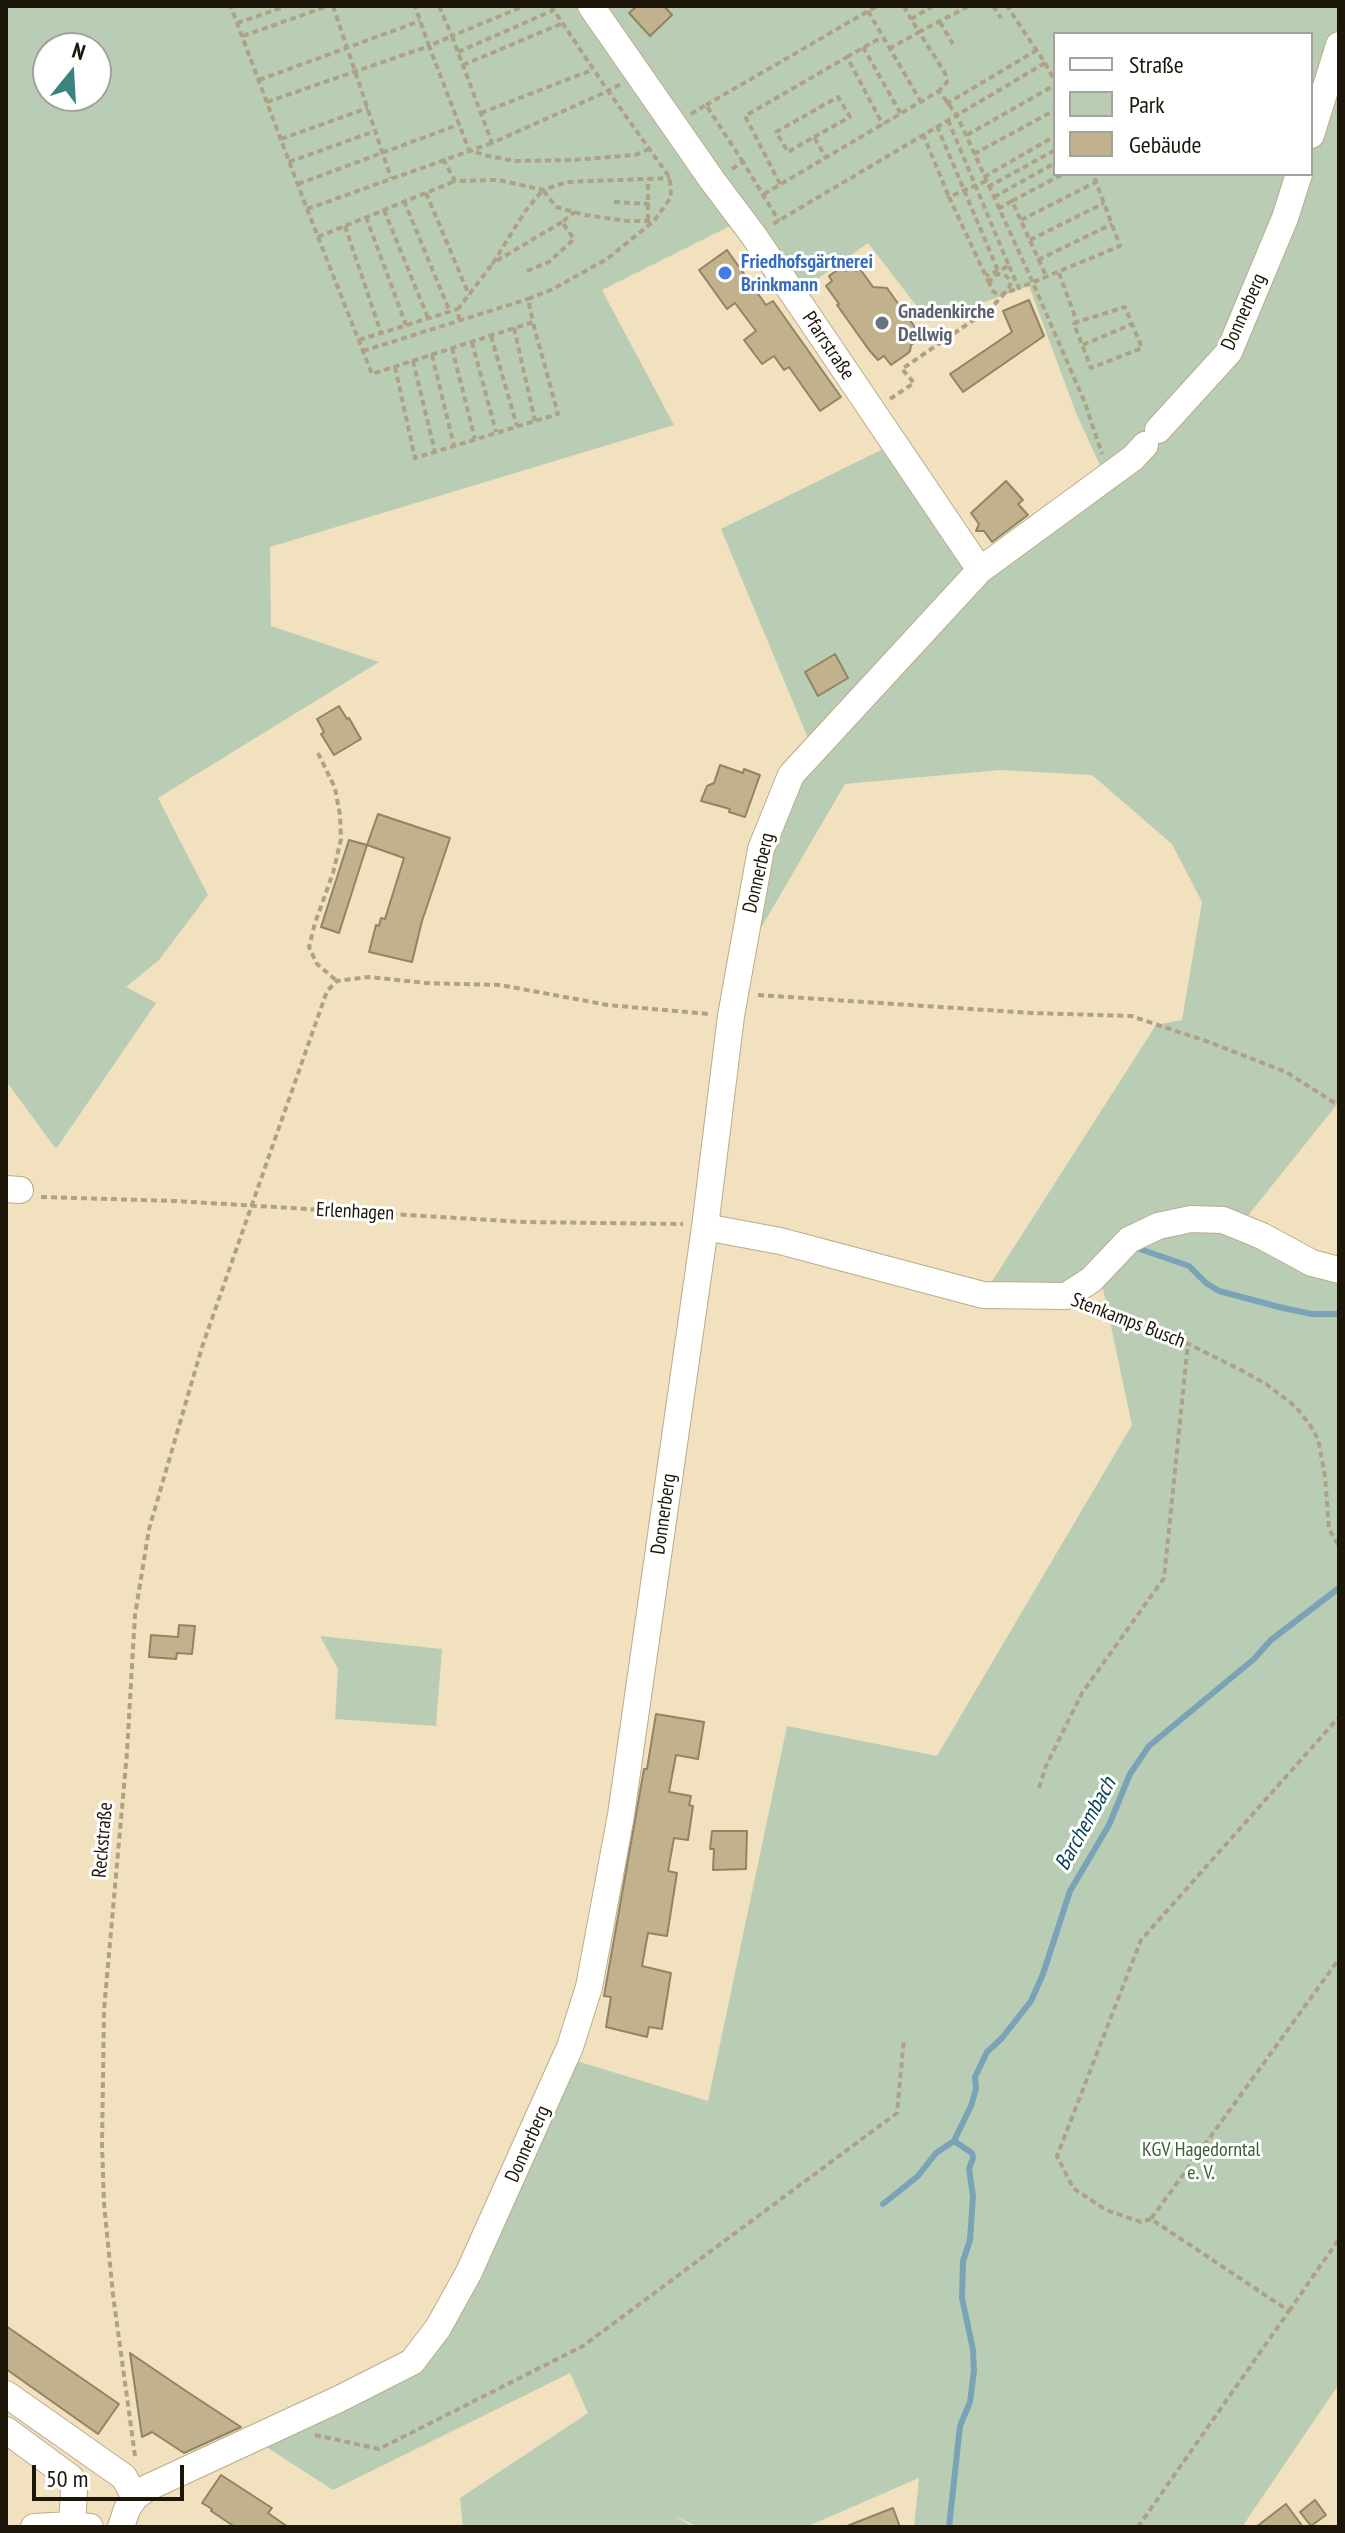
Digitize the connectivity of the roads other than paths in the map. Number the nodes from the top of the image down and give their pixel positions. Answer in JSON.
{"nodes":[{"id":1,"x":591,"y":6,"type":"edge"},
{"id":2,"x":1339,"y":45,"type":"edge"},
{"id":3,"x":1313,"y":129,"type":"edge"},
{"id":4,"x":1298,"y":176,"type":"edge"},
{"id":5,"x":980,"y":570,"type":"junction"},
{"id":6,"x":705,"y":1227,"type":"junction"},
{"id":7,"x":1339,"y":1270,"type":"edge"},
{"id":8,"x":6,"y":2394,"type":"edge"},
{"id":9,"x":6,"y":2430,"type":"edge"},
{"id":10,"x":138,"y":2494,"type":"junction"},
{"id":11,"x":58,"y":2526,"type":"edge"},
{"id":12,"x":121,"y":2527,"type":"edge"}],
"edges":[{"from":1,"to":5,"type":"street","name":"Pfarrstraße"},
{"from":2,"to":3,"type":"street"},
{"from":4,"to":5,"type":"street","name":"Donnerberg"},
{"from":5,"to":6,"type":"street","name":"Donnerberg"},
{"from":6,"to":7,"type":"street","name":"Stenkamps Busch"},
{"from":6,"to":10,"type":"street","name":"Donnerberg"},
{"from":8,"to":10,"type":"street"},
{"from":9,"to":11,"type":"street"},
{"from":10,"to":12,"type":"street"}]}
